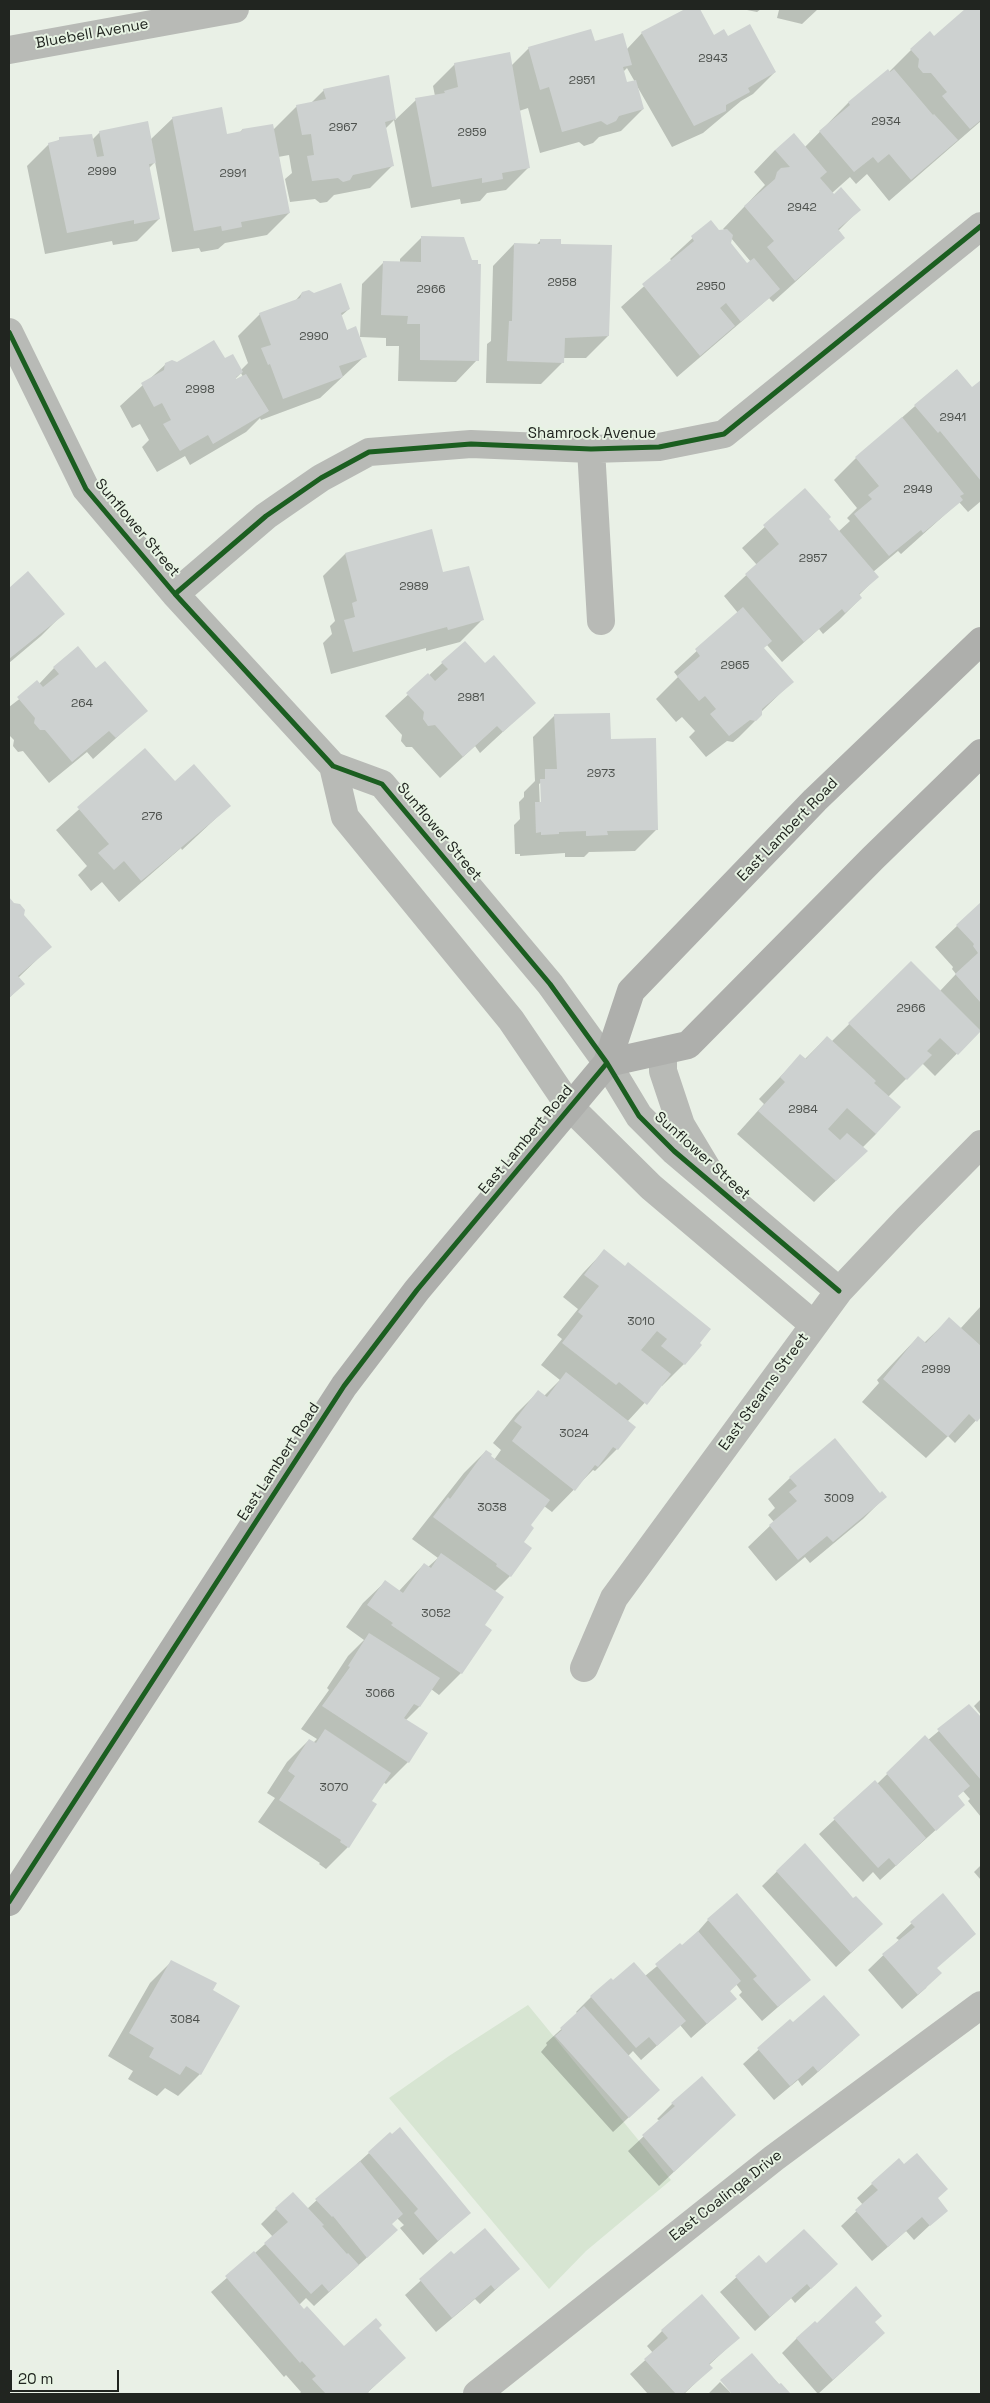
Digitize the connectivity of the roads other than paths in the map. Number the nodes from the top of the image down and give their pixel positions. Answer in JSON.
{"nodes":[{"id":1,"x":235,"y":9,"type":"edge"},
{"id":2,"x":9,"y":50,"type":"edge"},
{"id":3,"x":981,"y":226,"type":"edge"},
{"id":4,"x":9,"y":332,"type":"edge"},
{"id":5,"x":591,"y":449,"type":"junction"},
{"id":6,"x":176,"y":594,"type":"junction"},
{"id":7,"x":601,"y":621,"type":"dead end"},
{"id":8,"x":981,"y":641,"type":"edge"},
{"id":9,"x":981,"y":753,"type":"edge"},
{"id":10,"x":333,"y":766,"type":"junction"},
{"id":11,"x":663,"y":1051,"type":"junction"},
{"id":12,"x":607,"y":1063,"type":"junction"},
{"id":13,"x":570,"y":1106,"type":"junction"},
{"id":14,"x":981,"y":1144,"type":"edge"},
{"id":15,"x":721,"y":1191,"type":"junction"},
{"id":16,"x":840,"y":1291,"type":"junction"},
{"id":17,"x":814,"y":1325,"type":"junction"},
{"id":18,"x":584,"y":1668,"type":"dead end"},
{"id":19,"x":9,"y":1902,"type":"edge"},
{"id":20,"x":981,"y":2005,"type":"edge"},
{"id":21,"x":477,"y":2394,"type":"edge"}],
"edges":[{"from":1,"to":2,"type":"street","name":"Bluebell Avenue"},
{"from":3,"to":5,"type":"street","name":"Shamrock Avenue"},
{"from":4,"to":6,"type":"street","name":"Sunflower Street"},
{"from":5,"to":6,"type":"street","name":"Shamrock Avenue"},
{"from":5,"to":7,"type":"street"},
{"from":6,"to":10,"type":"street","name":"Sunflower Street"},
{"from":8,"to":12,"type":"main road","name":"East Lambert Road"},
{"from":9,"to":11,"type":"main road"},
{"from":10,"to":12,"type":"street","name":"Sunflower Street"},
{"from":10,"to":13,"type":"street","name":"Sunflower Street"},
{"from":11,"to":12,"type":"main road"},
{"from":11,"to":15,"type":"street"},
{"from":12,"to":13,"type":"main road","name":"East Lambert Road"},
{"from":12,"to":15,"type":"street","name":"Sunflower Street"},
{"from":13,"to":17,"type":"street","name":"Sunflower Street"},
{"from":13,"to":19,"type":"main road","name":"East Lambert Road"},
{"from":14,"to":16,"type":"street","name":"East Stearns Street"},
{"from":15,"to":16,"type":"street","name":"Sunflower Street"},
{"from":16,"to":17,"type":"street","name":"East Stearns Street"},
{"from":17,"to":18,"type":"street","name":"East Stearns Street"},
{"from":20,"to":21,"type":"street","name":"East Coalinga Drive"}]}
